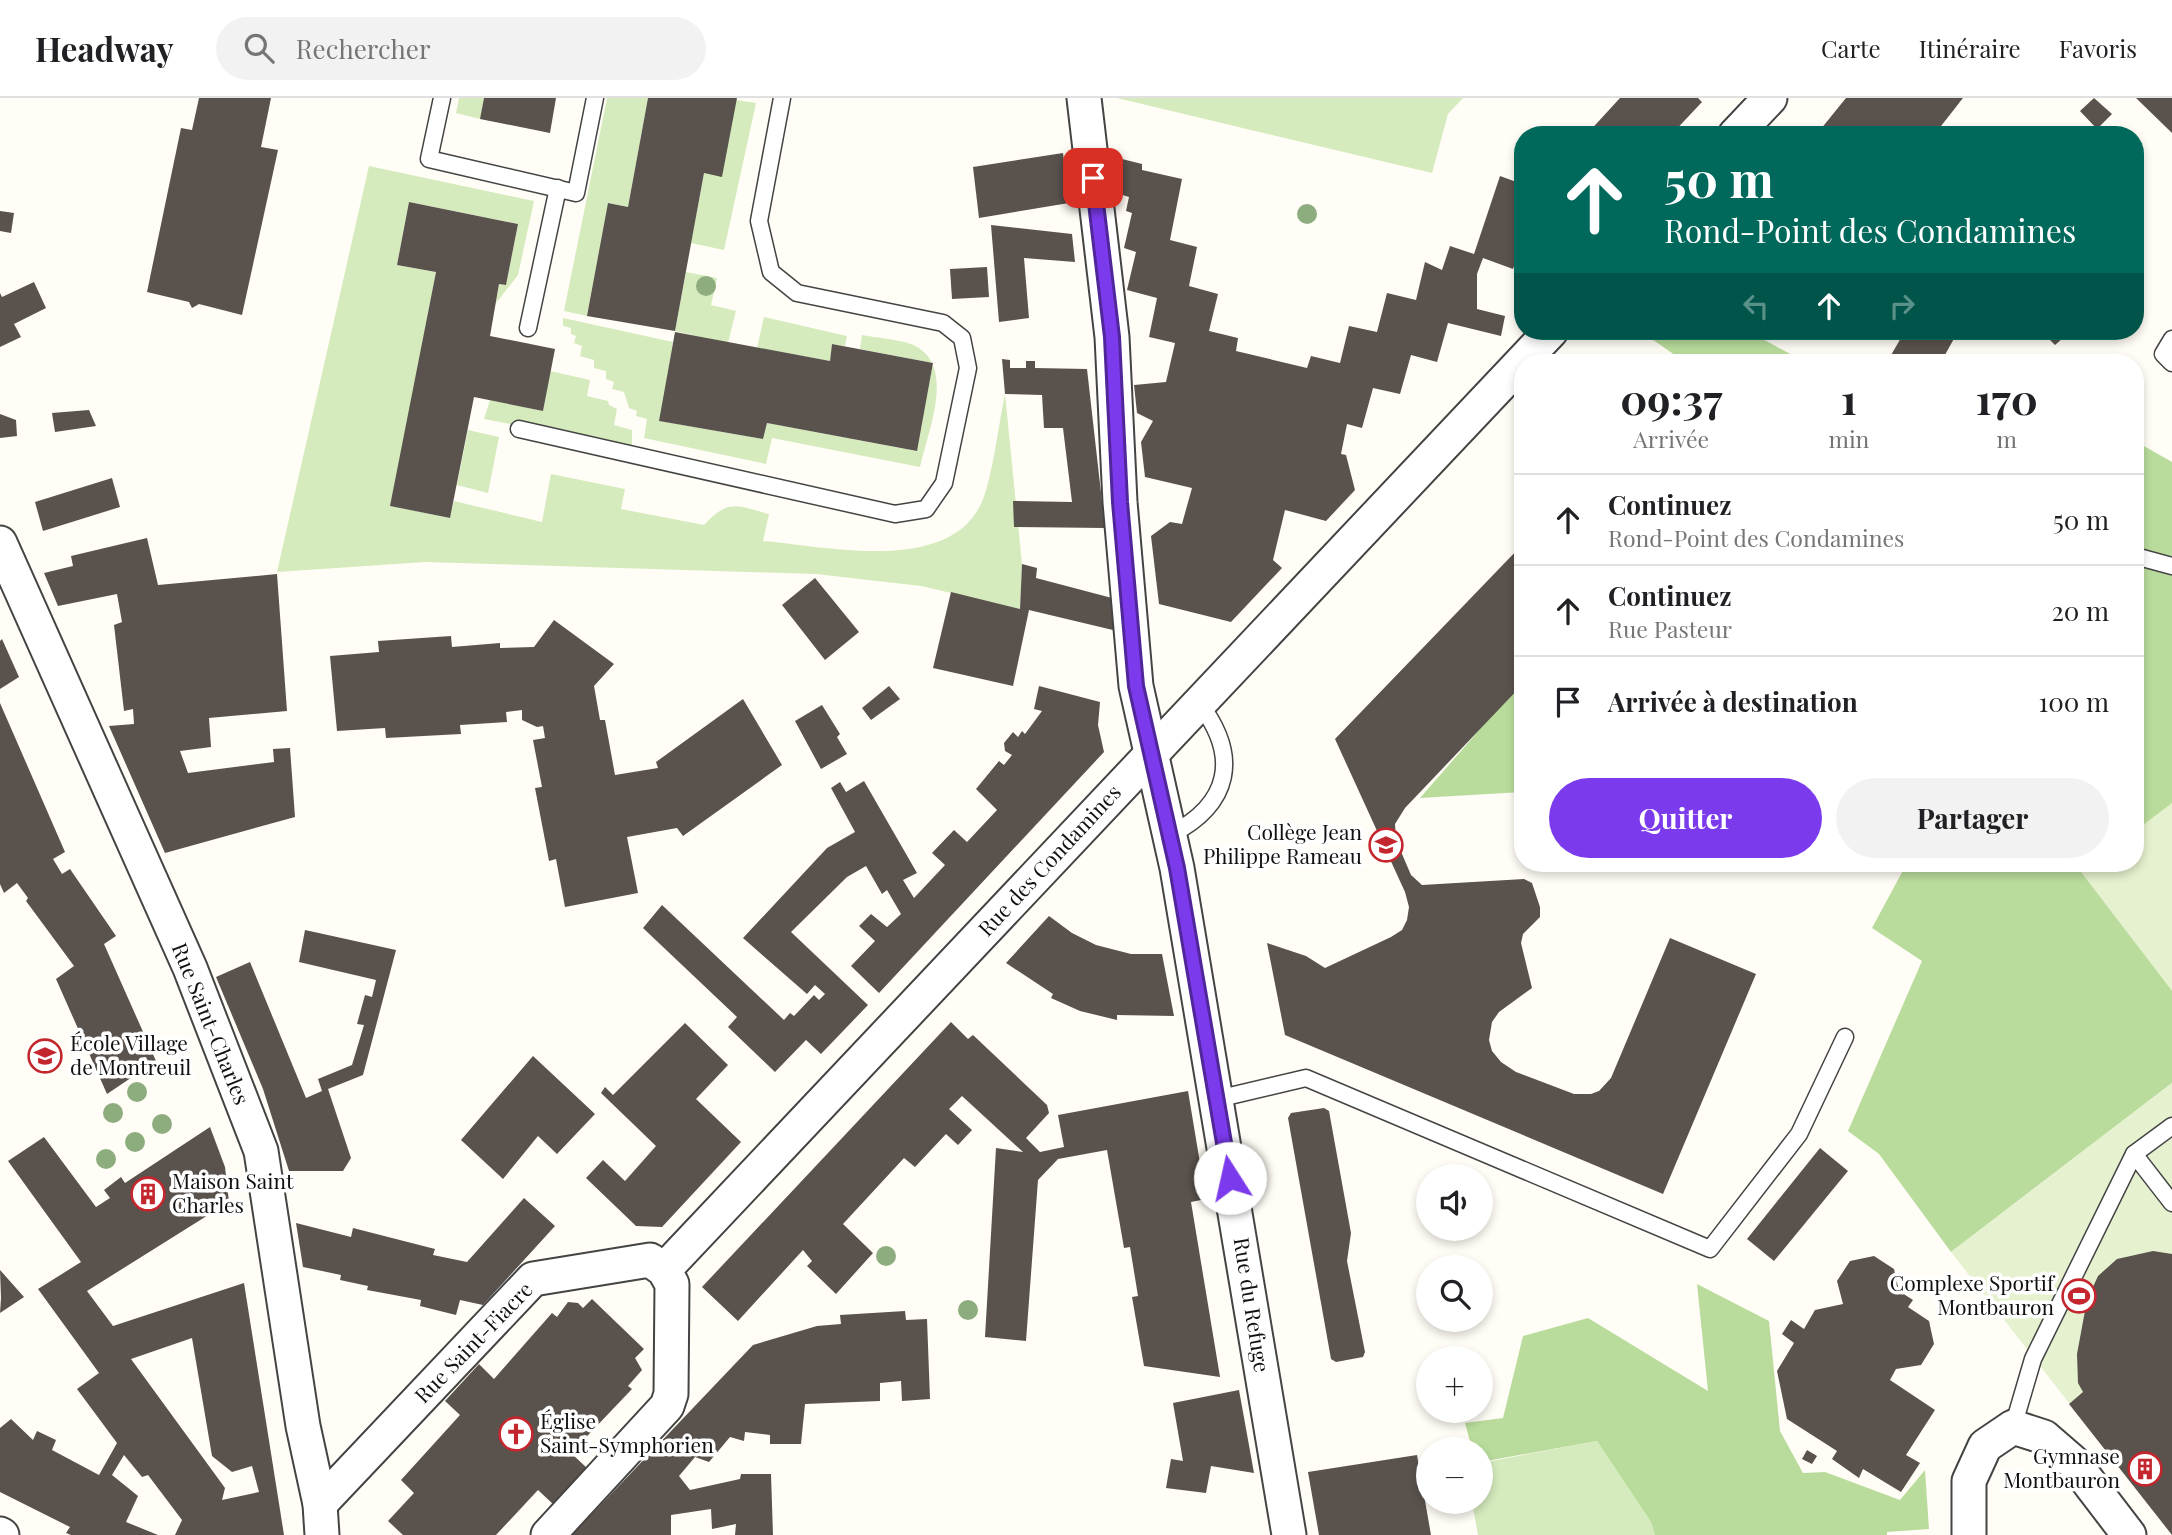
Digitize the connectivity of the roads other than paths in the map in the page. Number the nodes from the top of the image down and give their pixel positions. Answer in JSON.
{"nodes":[{"id":1,"x":442,"y":98,"type":"edge"},
{"id":2,"x":594,"y":98,"type":"edge"},
{"id":3,"x":782,"y":98,"type":"edge"},
{"id":4,"x":1084,"y":98,"type":"edge"},
{"id":5,"x":1770,"y":98,"type":"edge"},
{"id":6,"x":1744,"y":126,"type":"edge"},
{"id":7,"x":558,"y":188,"type":"junction"},
{"id":8,"x":528,"y":328,"type":"dead end"},
{"id":9,"x":2172,"y":339,"type":"edge"},
{"id":10,"x":1542,"y":340,"type":"edge"},
{"id":11,"x":1529,"y":354,"type":"edge"},
{"id":12,"x":2172,"y":363,"type":"edge"},
{"id":13,"x":1514,"y":370,"type":"edge"},
{"id":14,"x":519,"y":429,"type":"dead end"},
{"id":15,"x":0,"y":542,"type":"edge"},
{"id":16,"x":2144,"y":558,"type":"edge"},
{"id":17,"x":2172,"y":566,"type":"edge"},
{"id":18,"x":1199,"y":703,"type":"junction"},
{"id":19,"x":1152,"y":752,"type":"junction"},
{"id":20,"x":1170,"y":835,"type":"junction"},
{"id":21,"x":1846,"y":1037,"type":"dead end"},
{"id":22,"x":1217,"y":1099,"type":"junction"},
{"id":23,"x":2172,"y":1126,"type":"edge"},
{"id":24,"x":2134,"y":1154,"type":"junction"},
{"id":25,"x":2172,"y":1203,"type":"edge"},
{"id":26,"x":664,"y":1270,"type":"junction"},
{"id":27,"x":2013,"y":1427,"type":"junction"},
{"id":28,"x":321,"y":1520,"type":"edge"},
{"id":29,"x":548,"y":1535,"type":"edge"},
{"id":30,"x":1289,"y":1535,"type":"edge"},
{"id":31,"x":1969,"y":1535,"type":"edge"},
{"id":32,"x":2129,"y":1535,"type":"edge"}],
"edges":[{"from":1,"to":7,"type":"lane"},
{"from":2,"to":7,"type":"lane"},
{"from":3,"to":14,"type":"lane"},
{"from":4,"to":19,"type":"street","name":"Rue du Refuge"},
{"from":5,"to":6,"type":"street"},
{"from":7,"to":8,"type":"lane"},
{"from":9,"to":12,"type":"lane"},
{"from":10,"to":11,"type":"street","name":"Rue des Condamines"},
{"from":13,"to":18,"type":"street","name":"Rue des Condamines"},
{"from":15,"to":28,"type":"street","name":"Rue Saint-Charles"},
{"from":16,"to":17,"type":"lane"},
{"from":18,"to":19,"type":"street","name":"Rue des Condamines"},
{"from":18,"to":20,"type":"lane"},
{"from":19,"to":20,"type":"street","name":"Rue du Refuge"},
{"from":19,"to":26,"type":"street","name":"Rue des Condamines"},
{"from":20,"to":22,"type":"street","name":"Rue du Refuge"},
{"from":21,"to":22,"type":"lane"},
{"from":22,"to":30,"type":"street","name":"Rue du Refuge"},
{"from":23,"to":24,"type":"lane"},
{"from":24,"to":25,"type":"lane"},
{"from":24,"to":27,"type":"lane"},
{"from":26,"to":28,"type":"street","name":"Rue Saint-Fiacre"},
{"from":26,"to":29,"type":"street"},
{"from":27,"to":31,"type":"street"},
{"from":27,"to":32,"type":"street"}]}
